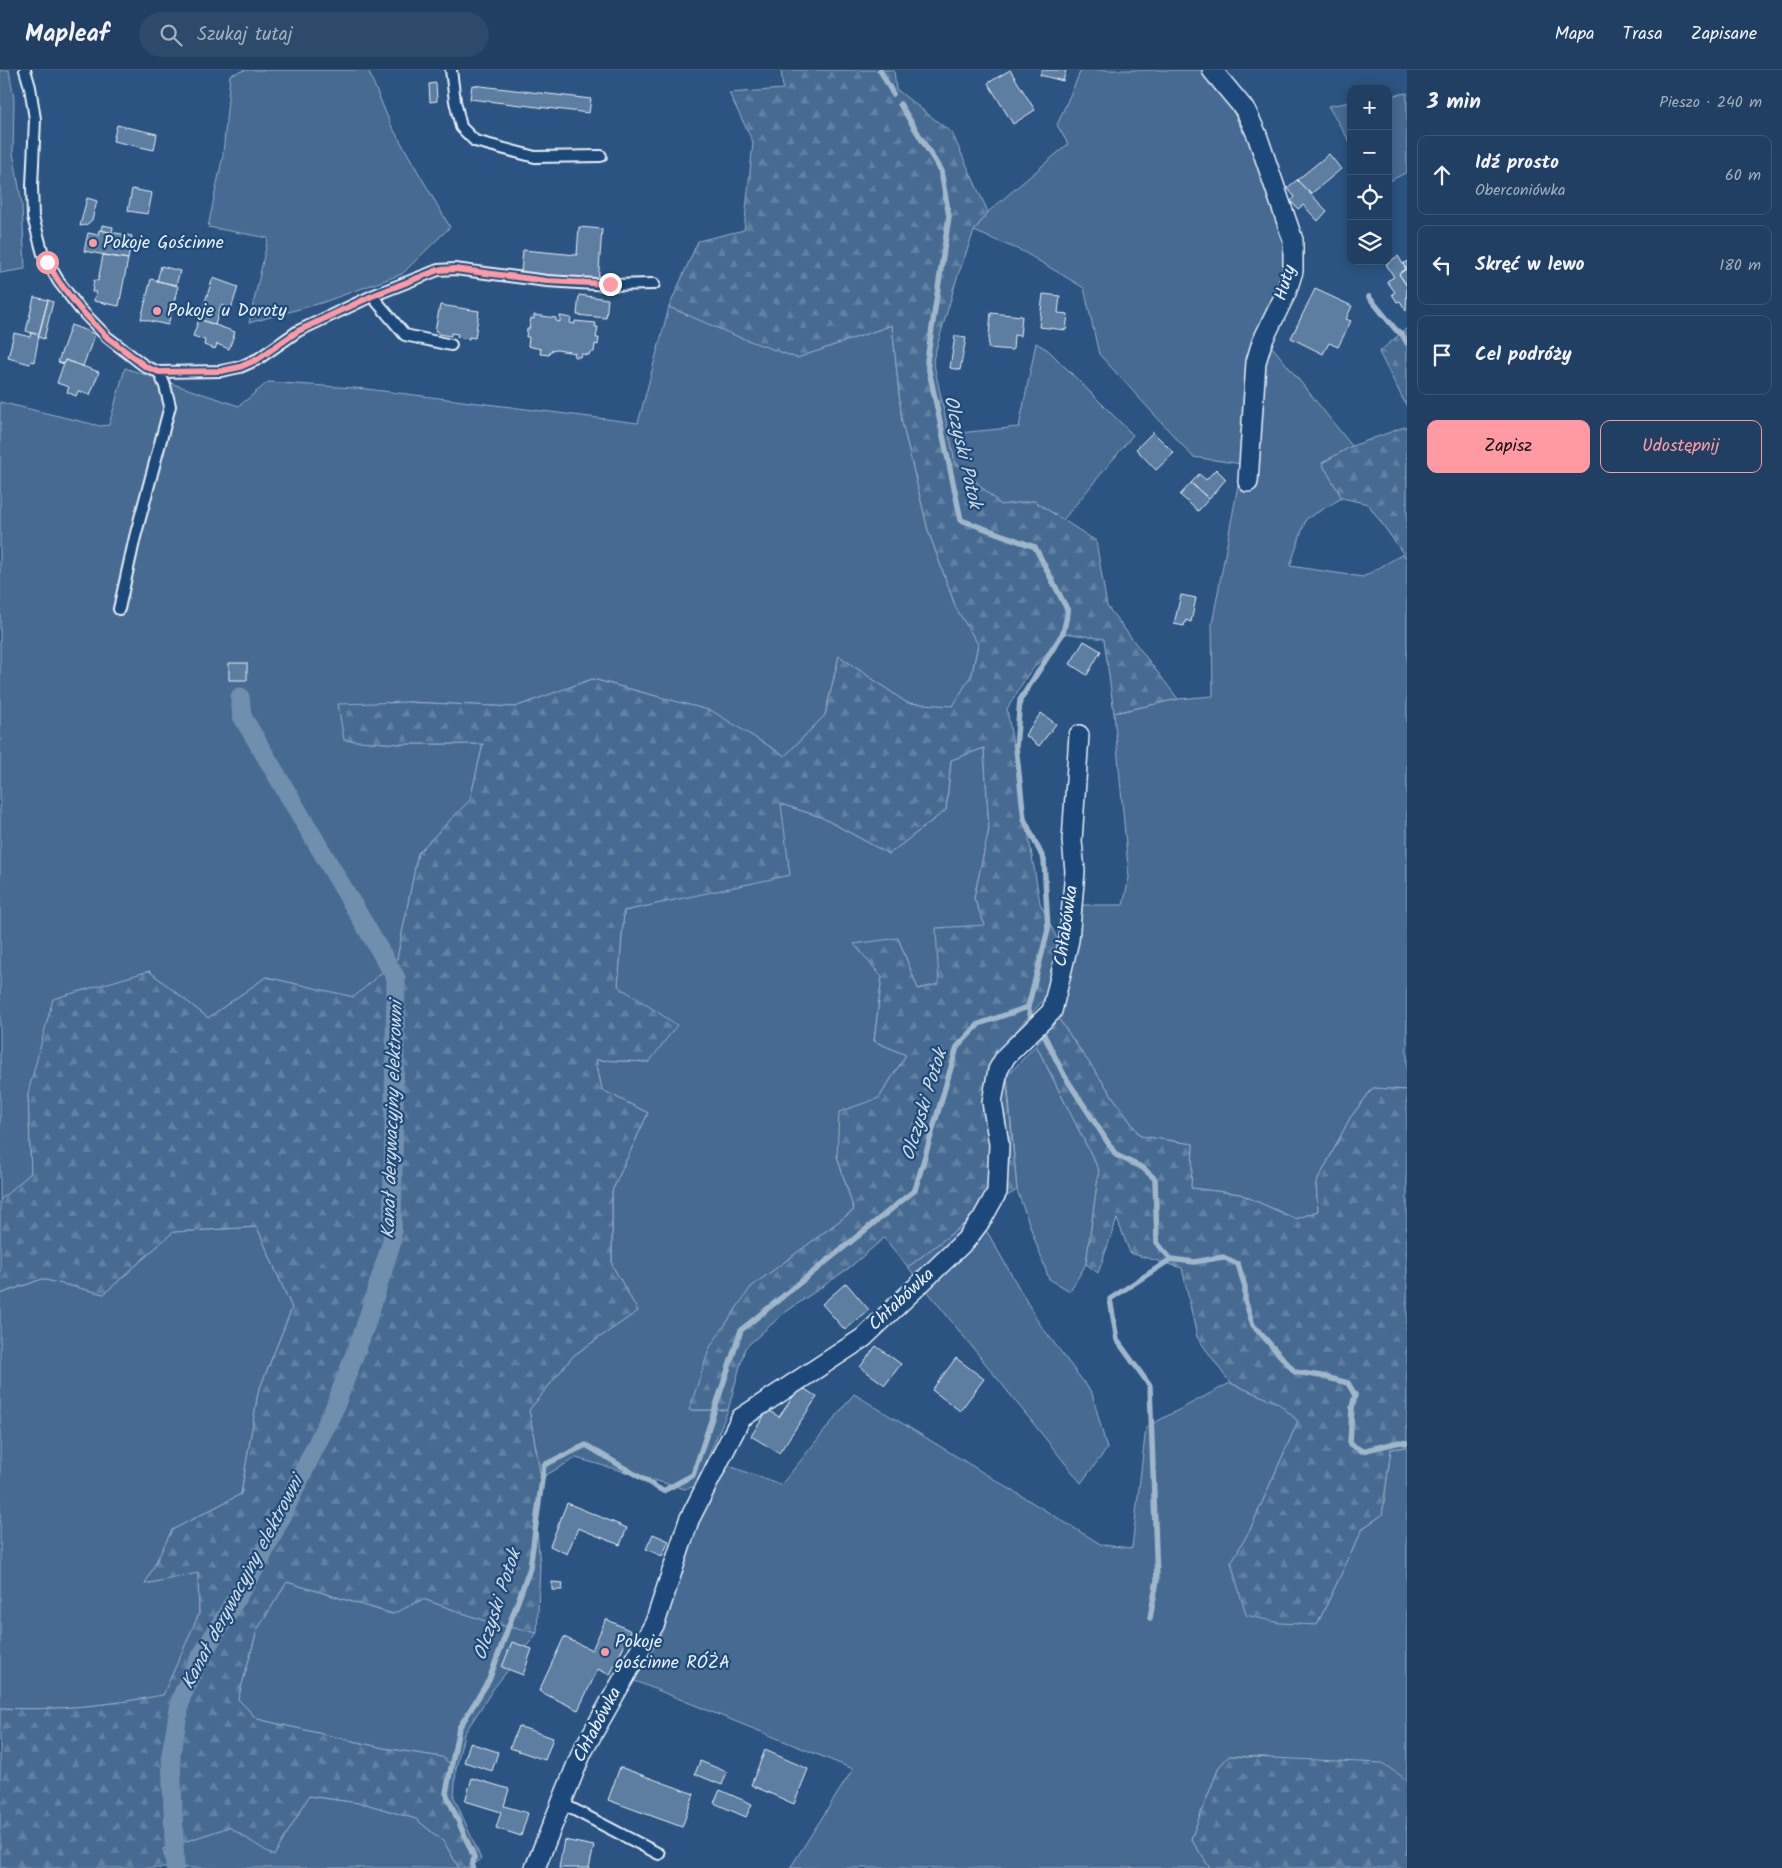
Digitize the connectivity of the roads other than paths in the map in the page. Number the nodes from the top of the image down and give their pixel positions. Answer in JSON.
{"nodes":[{"id":1,"x":25,"y":70,"type":"edge"},
{"id":2,"x":451,"y":70,"type":"edge"},
{"id":3,"x":1212,"y":70,"type":"edge"},
{"id":4,"x":602,"y":156,"type":"dead end"},
{"id":5,"x":654,"y":284,"type":"dead end"},
{"id":6,"x":372,"y":296,"type":"junction"},
{"id":7,"x":451,"y":345,"type":"dead end"},
{"id":8,"x":159,"y":372,"type":"junction"},
{"id":9,"x":1248,"y":482,"type":"dead end"},
{"id":10,"x":118,"y":608,"type":"dead end"},
{"id":11,"x":1079,"y":736,"type":"dead end"},
{"id":12,"x":561,"y":1803,"type":"junction"},
{"id":13,"x":659,"y":1854,"type":"dead end"},
{"id":14,"x":535,"y":1868,"type":"edge"}],
"edges":[{"from":1,"to":8,"type":"lane"},
{"from":2,"to":4,"type":"lane"},
{"from":3,"to":9,"type":"street","name":"Huty"},
{"from":5,"to":6,"type":"lane"},
{"from":6,"to":7,"type":"lane"},
{"from":6,"to":8,"type":"lane"},
{"from":8,"to":10,"type":"lane"},
{"from":11,"to":12,"type":"street","name":"Chłabówka"},
{"from":12,"to":13,"type":"lane"},
{"from":12,"to":14,"type":"street","name":"Chłabówka"}]}
